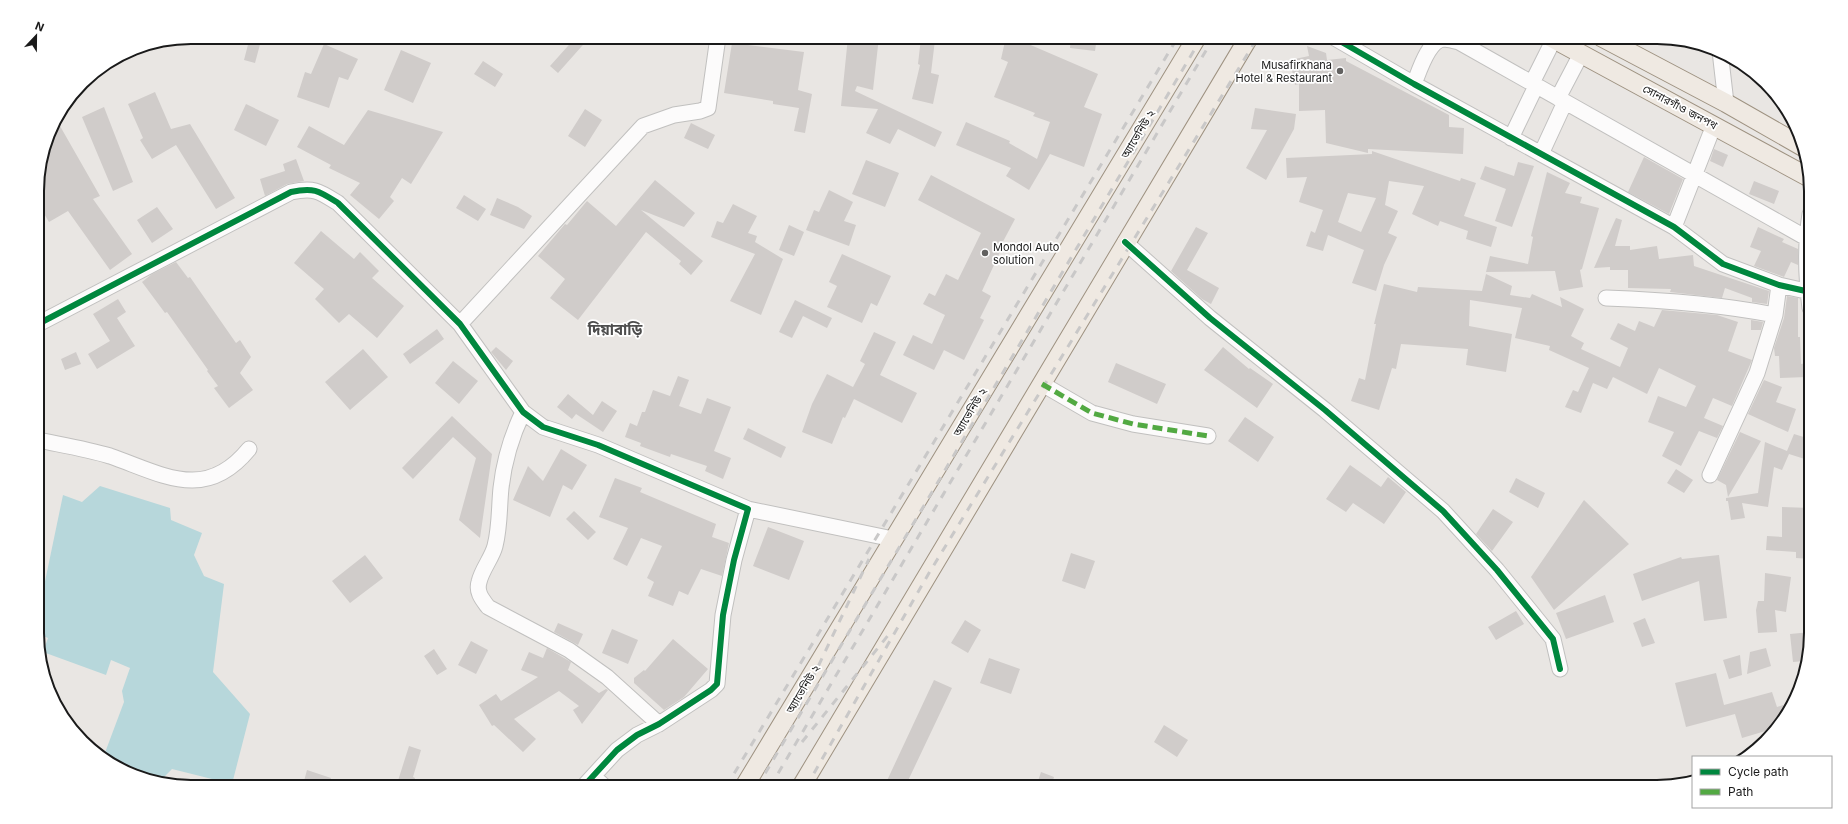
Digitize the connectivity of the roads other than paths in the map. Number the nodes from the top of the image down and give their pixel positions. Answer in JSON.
{"nodes":[{"id":1,"x":717,"y":44,"type":"edge"},
{"id":2,"x":1193,"y":44,"type":"edge"},
{"id":3,"x":1245,"y":44,"type":"edge"},
{"id":4,"x":1345,"y":44,"type":"edge"},
{"id":5,"x":1433,"y":44,"type":"edge"},
{"id":6,"x":1463,"y":44,"type":"edge"},
{"id":7,"x":1550,"y":44,"type":"edge"},
{"id":8,"x":1563,"y":44,"type":"edge"},
{"id":9,"x":1628,"y":44,"type":"edge"},
{"id":10,"x":1581,"y":54,"type":"junction"},
{"id":11,"x":1721,"y":58,"type":"edge"},
{"id":12,"x":1414,"y":84,"type":"junction"},
{"id":13,"x":1534,"y":84,"type":"junction"},
{"id":14,"x":1562,"y":100,"type":"junction"},
{"id":15,"x":1726,"y":103,"type":"junction"},
{"id":16,"x":1714,"y":126,"type":"junction"},
{"id":17,"x":1511,"y":138,"type":"junction"},
{"id":18,"x":1796,"y":143,"type":"edge"},
{"id":19,"x":1541,"y":154,"type":"junction"},
{"id":20,"x":1695,"y":174,"type":"junction"},
{"id":21,"x":1803,"y":174,"type":"edge"},
{"id":22,"x":1674,"y":227,"type":"junction"},
{"id":23,"x":1804,"y":237,"type":"edge"},
{"id":24,"x":1125,"y":242,"type":"junction"},
{"id":25,"x":1779,"y":285,"type":"junction"},
{"id":26,"x":1804,"y":290,"type":"edge"},
{"id":27,"x":1606,"y":298,"type":"dead end"},
{"id":28,"x":1775,"y":315,"type":"junction"},
{"id":29,"x":44,"y":321,"type":"edge"},
{"id":30,"x":460,"y":324,"type":"junction"},
{"id":31,"x":1042,"y":384,"type":"junction"},
{"id":32,"x":523,"y":412,"type":"junction"},
{"id":33,"x":1208,"y":436,"type":"dead end"},
{"id":34,"x":44,"y":441,"type":"edge"},
{"id":35,"x":248,"y":449,"type":"dead end"},
{"id":36,"x":1710,"y":475,"type":"dead end"},
{"id":37,"x":748,"y":509,"type":"junction"},
{"id":38,"x":893,"y":539,"type":"junction"},
{"id":39,"x":1560,"y":669,"type":"dead end"},
{"id":40,"x":659,"y":724,"type":"junction"},
{"id":41,"x":593,"y":776,"type":"junction"},
{"id":42,"x":589,"y":780,"type":"edge"},
{"id":43,"x":597,"y":780,"type":"edge"},
{"id":44,"x":748,"y":780,"type":"edge"},
{"id":45,"x":805,"y":780,"type":"edge"}],
"edges":[{"from":1,"to":30,"type":"street"},
{"from":2,"to":38,"type":"main road","name":"অ্যাভেনিউ ২"},
{"from":3,"to":24,"type":"main road"},
{"from":4,"to":12,"type":"street"},
{"from":5,"to":12,"type":"street"},
{"from":6,"to":13,"type":"street"},
{"from":7,"to":13,"type":"street"},
{"from":8,"to":10,"type":"main road","name":"সোনারগাঁও জনপথ"},
{"from":9,"to":15,"type":"main road"},
{"from":10,"to":14,"type":"street"},
{"from":10,"to":16,"type":"main road","name":"সোনারগাঁও জনপথ"},
{"from":11,"to":15,"type":"street"},
{"from":12,"to":17,"type":"street"},
{"from":13,"to":14,"type":"street"},
{"from":13,"to":17,"type":"street"},
{"from":14,"to":19,"type":"street"},
{"from":14,"to":20,"type":"street"},
{"from":15,"to":18,"type":"main road"},
{"from":16,"to":20,"type":"street"},
{"from":16,"to":21,"type":"main road","name":"সোনারগাঁও জনপথ"},
{"from":17,"to":19,"type":"street"},
{"from":19,"to":22,"type":"street"},
{"from":20,"to":22,"type":"street"},
{"from":20,"to":23,"type":"street"},
{"from":22,"to":25,"type":"street"},
{"from":24,"to":31,"type":"main road"},
{"from":24,"to":39,"type":"street"},
{"from":25,"to":26,"type":"street"},
{"from":25,"to":28,"type":"street"},
{"from":27,"to":28,"type":"street"},
{"from":28,"to":36,"type":"street"},
{"from":29,"to":30,"type":"street"},
{"from":30,"to":32,"type":"street"},
{"from":31,"to":33,"type":"street"},
{"from":31,"to":45,"type":"main road"},
{"from":32,"to":37,"type":"street"},
{"from":32,"to":40,"type":"street"},
{"from":34,"to":35,"type":"street"},
{"from":37,"to":38,"type":"street"},
{"from":37,"to":40,"type":"street"},
{"from":38,"to":44,"type":"main road","name":"অ্যাভেনিউ ২"},
{"from":40,"to":41,"type":"street"},
{"from":41,"to":42,"type":"street"},
{"from":41,"to":43,"type":"street"}]}
